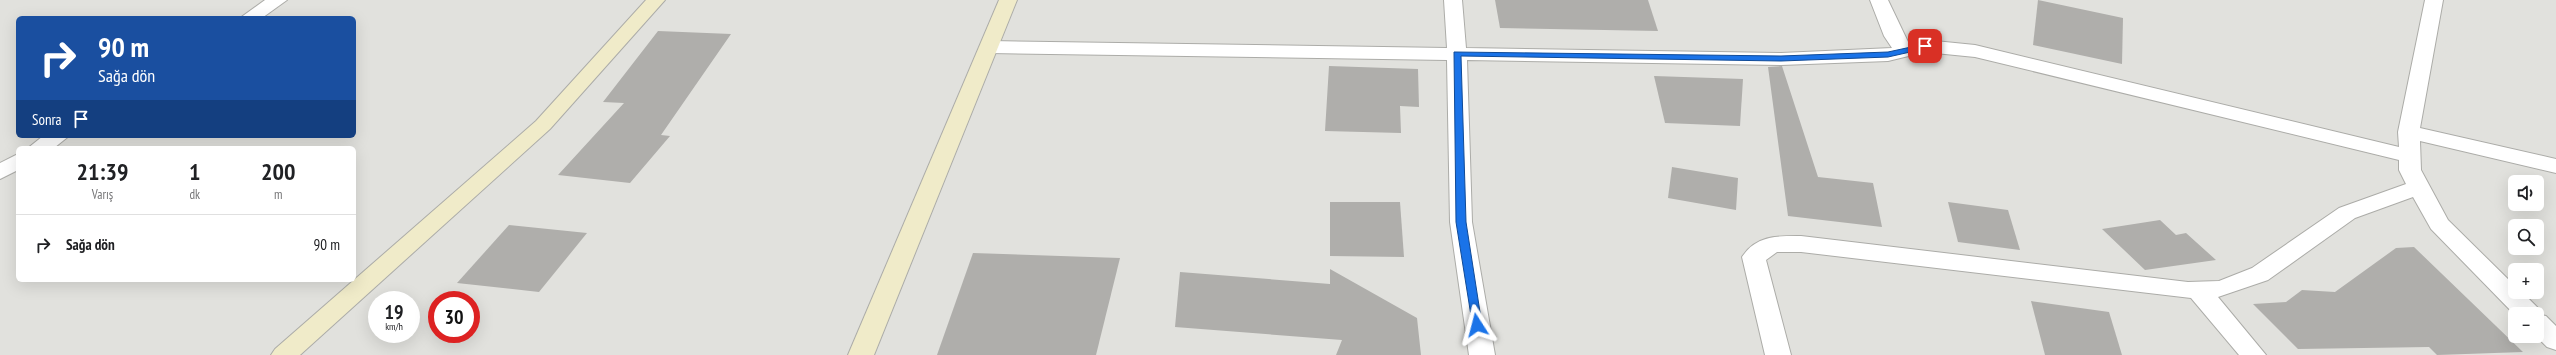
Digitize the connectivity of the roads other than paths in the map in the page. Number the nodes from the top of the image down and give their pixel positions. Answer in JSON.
{"nodes":[{"id":1,"x":278,"y":0,"type":"edge"},
{"id":2,"x":656,"y":0,"type":"edge"},
{"id":3,"x":1008,"y":0,"type":"edge"},
{"id":4,"x":1453,"y":0,"type":"edge"},
{"id":5,"x":1879,"y":0,"type":"edge"},
{"id":6,"x":2434,"y":0,"type":"edge"},
{"id":7,"x":252,"y":16,"type":"edge"},
{"id":8,"x":990,"y":47,"type":"junction"},
{"id":9,"x":1904,"y":51,"type":"junction"},
{"id":10,"x":1457,"y":53,"type":"junction"},
{"id":11,"x":2409,"y":132,"type":"junction"},
{"id":12,"x":55,"y":138,"type":"edge"},
{"id":13,"x":42,"y":146,"type":"edge"},
{"id":14,"x":2410,"y":156,"type":"junction"},
{"id":15,"x":16,"y":162,"type":"edge"},
{"id":16,"x":2556,"y":166,"type":"edge"},
{"id":17,"x":0,"y":172,"type":"edge"},
{"id":18,"x":2419,"y":187,"type":"junction"},
{"id":19,"x":2198,"y":290,"type":"junction"},
{"id":20,"x":2522,"y":307,"type":"edge"},
{"id":21,"x":2544,"y":329,"type":"edge"},
{"id":22,"x":2556,"y":342,"type":"edge"},
{"id":23,"x":1784,"y":354,"type":"edge"},
{"id":24,"x":284,"y":355,"type":"edge"},
{"id":25,"x":861,"y":355,"type":"edge"},
{"id":26,"x":1482,"y":355,"type":"edge"},
{"id":27,"x":2253,"y":355,"type":"edge"}],
"edges":[{"from":1,"to":7,"type":"street"},
{"from":2,"to":24,"type":"main road"},
{"from":3,"to":8,"type":"main road"},
{"from":4,"to":10,"type":"street"},
{"from":5,"to":9,"type":"street"},
{"from":6,"to":11,"type":"street"},
{"from":8,"to":10,"type":"street"},
{"from":8,"to":25,"type":"main road"},
{"from":9,"to":10,"type":"street"},
{"from":9,"to":14,"type":"street"},
{"from":10,"to":26,"type":"street"},
{"from":11,"to":14,"type":"street"},
{"from":11,"to":16,"type":"street"},
{"from":12,"to":13,"type":"street"},
{"from":14,"to":18,"type":"street"},
{"from":15,"to":17,"type":"street"},
{"from":18,"to":19,"type":"street"},
{"from":18,"to":20,"type":"street"},
{"from":19,"to":23,"type":"street"},
{"from":19,"to":27,"type":"street"},
{"from":21,"to":22,"type":"street"}]}
